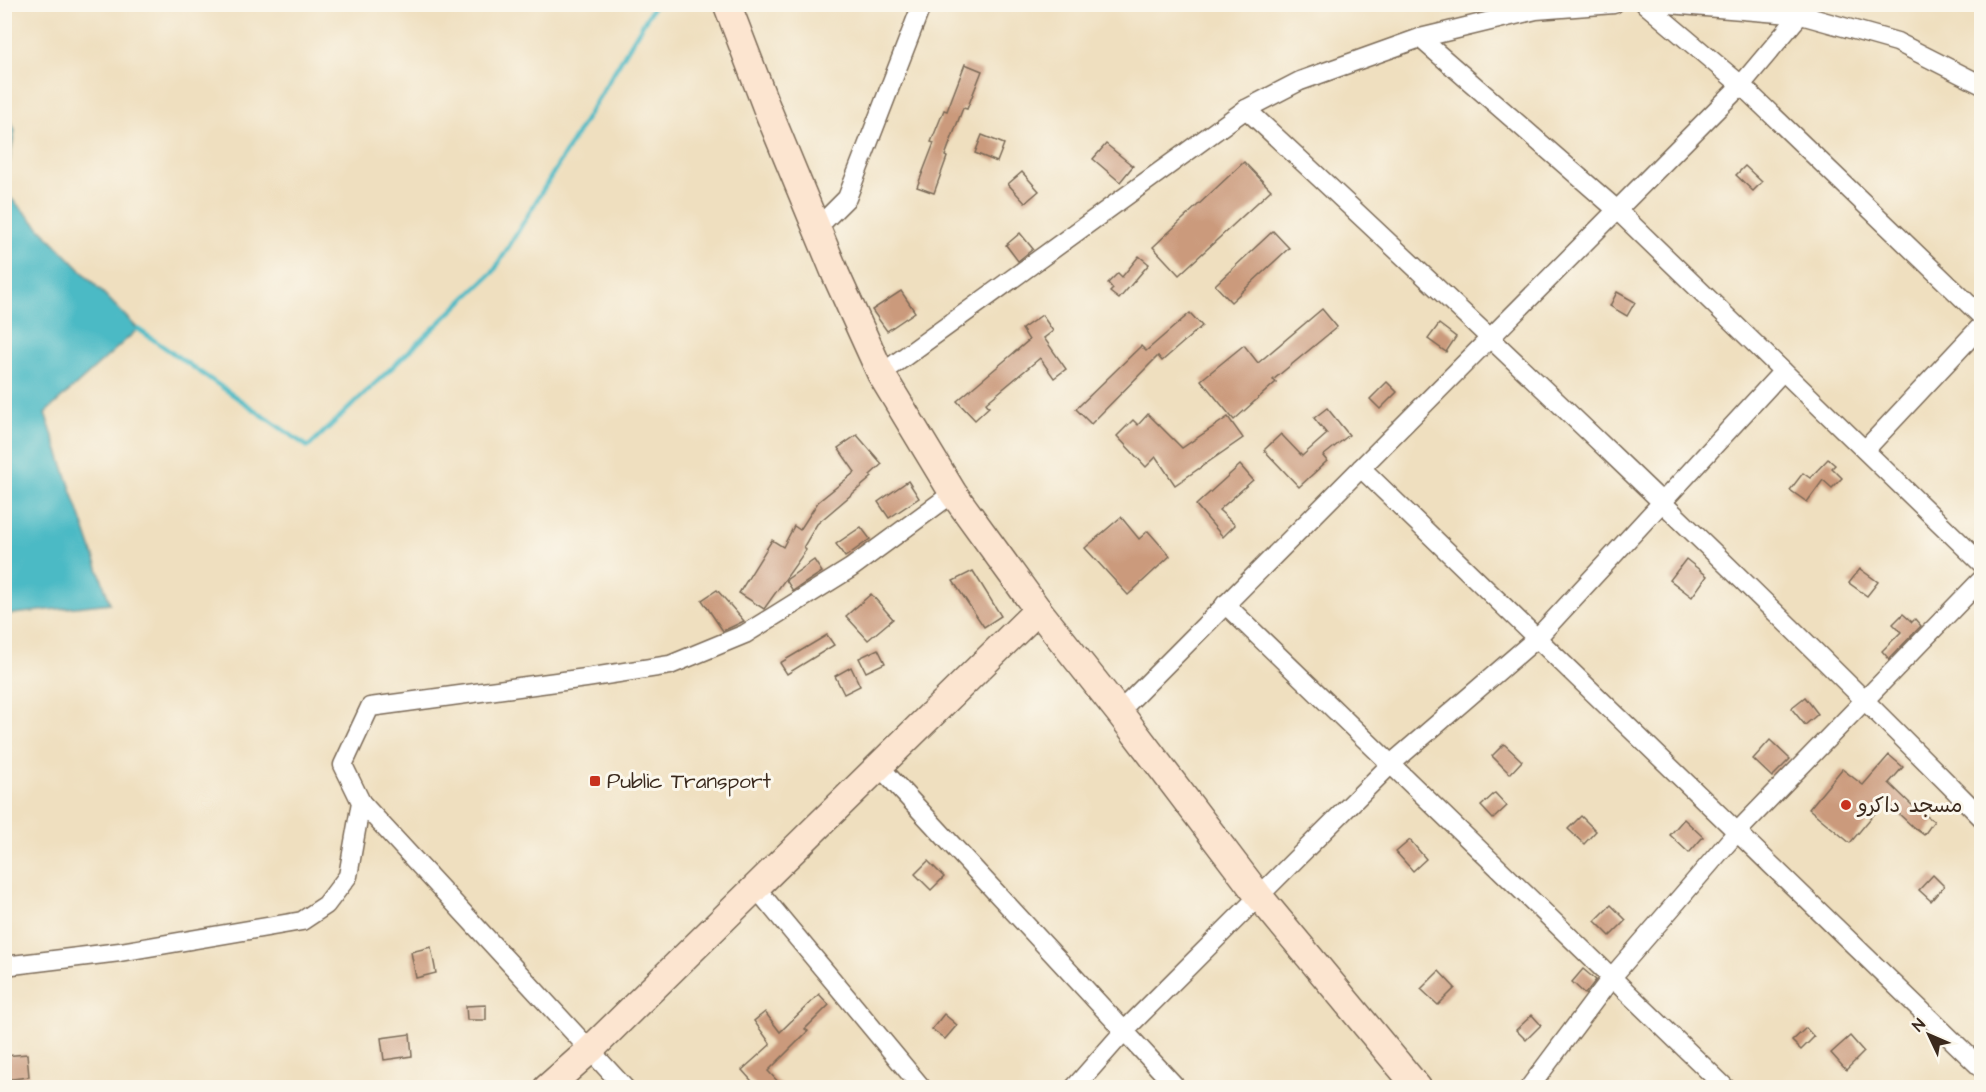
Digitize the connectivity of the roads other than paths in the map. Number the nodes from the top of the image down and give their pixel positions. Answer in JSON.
{"nodes":[{"id":1,"x":727,"y":4,"type":"edge"},
{"id":2,"x":922,"y":4,"type":"edge"},
{"id":3,"x":1614,"y":4,"type":"edge"},
{"id":4,"x":1645,"y":4,"type":"edge"},
{"id":5,"x":1669,"y":4,"type":"edge"},
{"id":6,"x":1805,"y":10,"type":"edge"},
{"id":7,"x":1420,"y":38,"type":"junction"},
{"id":8,"x":1741,"y":85,"type":"junction"},
{"id":9,"x":1982,"y":85,"type":"edge"},
{"id":10,"x":1246,"y":109,"type":"junction"},
{"id":11,"x":1617,"y":210,"type":"junction"},
{"id":12,"x":816,"y":229,"type":"junction"},
{"id":13,"x":1982,"y":317,"type":"edge"},
{"id":14,"x":1982,"y":326,"type":"edge"},
{"id":15,"x":1490,"y":337,"type":"junction"},
{"id":16,"x":1783,"y":371,"type":"junction"},
{"id":17,"x":881,"y":374,"type":"junction"},
{"id":18,"x":1865,"y":450,"type":"junction"},
{"id":19,"x":1361,"y":468,"type":"junction"},
{"id":20,"x":953,"y":493,"type":"junction"},
{"id":21,"x":1661,"y":502,"type":"junction"},
{"id":22,"x":1982,"y":564,"type":"edge"},
{"id":23,"x":1982,"y":579,"type":"edge"},
{"id":24,"x":1226,"y":604,"type":"junction"},
{"id":25,"x":1038,"y":610,"type":"junction"},
{"id":26,"x":1537,"y":638,"type":"junction"},
{"id":27,"x":1866,"y":700,"type":"junction"},
{"id":28,"x":1119,"y":712,"type":"junction"},
{"id":29,"x":1391,"y":764,"type":"junction"},
{"id":30,"x":879,"y":766,"type":"junction"},
{"id":31,"x":362,"y":802,"type":"junction"},
{"id":32,"x":1982,"y":818,"type":"edge"},
{"id":33,"x":1737,"y":832,"type":"junction"},
{"id":34,"x":756,"y":888,"type":"junction"},
{"id":35,"x":1258,"y":895,"type":"junction"},
{"id":36,"x":4,"y":966,"type":"edge"},
{"id":37,"x":1612,"y":977,"type":"junction"},
{"id":38,"x":1125,"y":1029,"type":"junction"},
{"id":39,"x":590,"y":1050,"type":"junction"},
{"id":40,"x":1982,"y":1069,"type":"edge"},
{"id":41,"x":547,"y":1088,"type":"edge"},
{"id":42,"x":625,"y":1088,"type":"edge"},
{"id":43,"x":922,"y":1088,"type":"edge"},
{"id":44,"x":1074,"y":1088,"type":"edge"},
{"id":45,"x":1177,"y":1088,"type":"edge"},
{"id":46,"x":1418,"y":1088,"type":"edge"},
{"id":47,"x":1529,"y":1088,"type":"edge"},
{"id":48,"x":1726,"y":1088,"type":"edge"}],
"edges":[{"from":1,"to":12,"type":"main road"},
{"from":2,"to":12,"type":"street"},
{"from":3,"to":7,"type":"street"},
{"from":4,"to":8,"type":"street"},
{"from":5,"to":6,"type":"street"},
{"from":6,"to":8,"type":"street"},
{"from":6,"to":9,"type":"street"},
{"from":7,"to":10,"type":"street"},
{"from":7,"to":11,"type":"street"},
{"from":8,"to":11,"type":"street"},
{"from":8,"to":13,"type":"street"},
{"from":10,"to":15,"type":"street"},
{"from":10,"to":17,"type":"street"},
{"from":11,"to":15,"type":"street"},
{"from":11,"to":16,"type":"street"},
{"from":12,"to":17,"type":"main road"},
{"from":14,"to":18,"type":"street"},
{"from":15,"to":19,"type":"street"},
{"from":15,"to":21,"type":"street"},
{"from":16,"to":18,"type":"street"},
{"from":16,"to":21,"type":"street"},
{"from":17,"to":20,"type":"main road"},
{"from":18,"to":22,"type":"street"},
{"from":19,"to":24,"type":"street"},
{"from":19,"to":26,"type":"street"},
{"from":20,"to":25,"type":"main road"},
{"from":20,"to":31,"type":"street"},
{"from":21,"to":26,"type":"street"},
{"from":21,"to":27,"type":"street"},
{"from":23,"to":27,"type":"street"},
{"from":24,"to":28,"type":"street"},
{"from":24,"to":29,"type":"street"},
{"from":25,"to":28,"type":"main road"},
{"from":25,"to":30,"type":"main road"},
{"from":26,"to":29,"type":"street"},
{"from":26,"to":33,"type":"street"},
{"from":27,"to":32,"type":"street"},
{"from":27,"to":33,"type":"street"},
{"from":28,"to":35,"type":"main road"},
{"from":29,"to":35,"type":"street"},
{"from":29,"to":37,"type":"street"},
{"from":30,"to":34,"type":"main road"},
{"from":30,"to":38,"type":"street"},
{"from":31,"to":36,"type":"street"},
{"from":31,"to":39,"type":"street"},
{"from":33,"to":37,"type":"street"},
{"from":33,"to":40,"type":"street"},
{"from":34,"to":39,"type":"main road"},
{"from":34,"to":43,"type":"street"},
{"from":35,"to":38,"type":"street"},
{"from":35,"to":46,"type":"main road"},
{"from":37,"to":47,"type":"street"},
{"from":37,"to":48,"type":"street"},
{"from":38,"to":44,"type":"street"},
{"from":38,"to":45,"type":"street"},
{"from":39,"to":41,"type":"main road"},
{"from":39,"to":42,"type":"street"}]}
